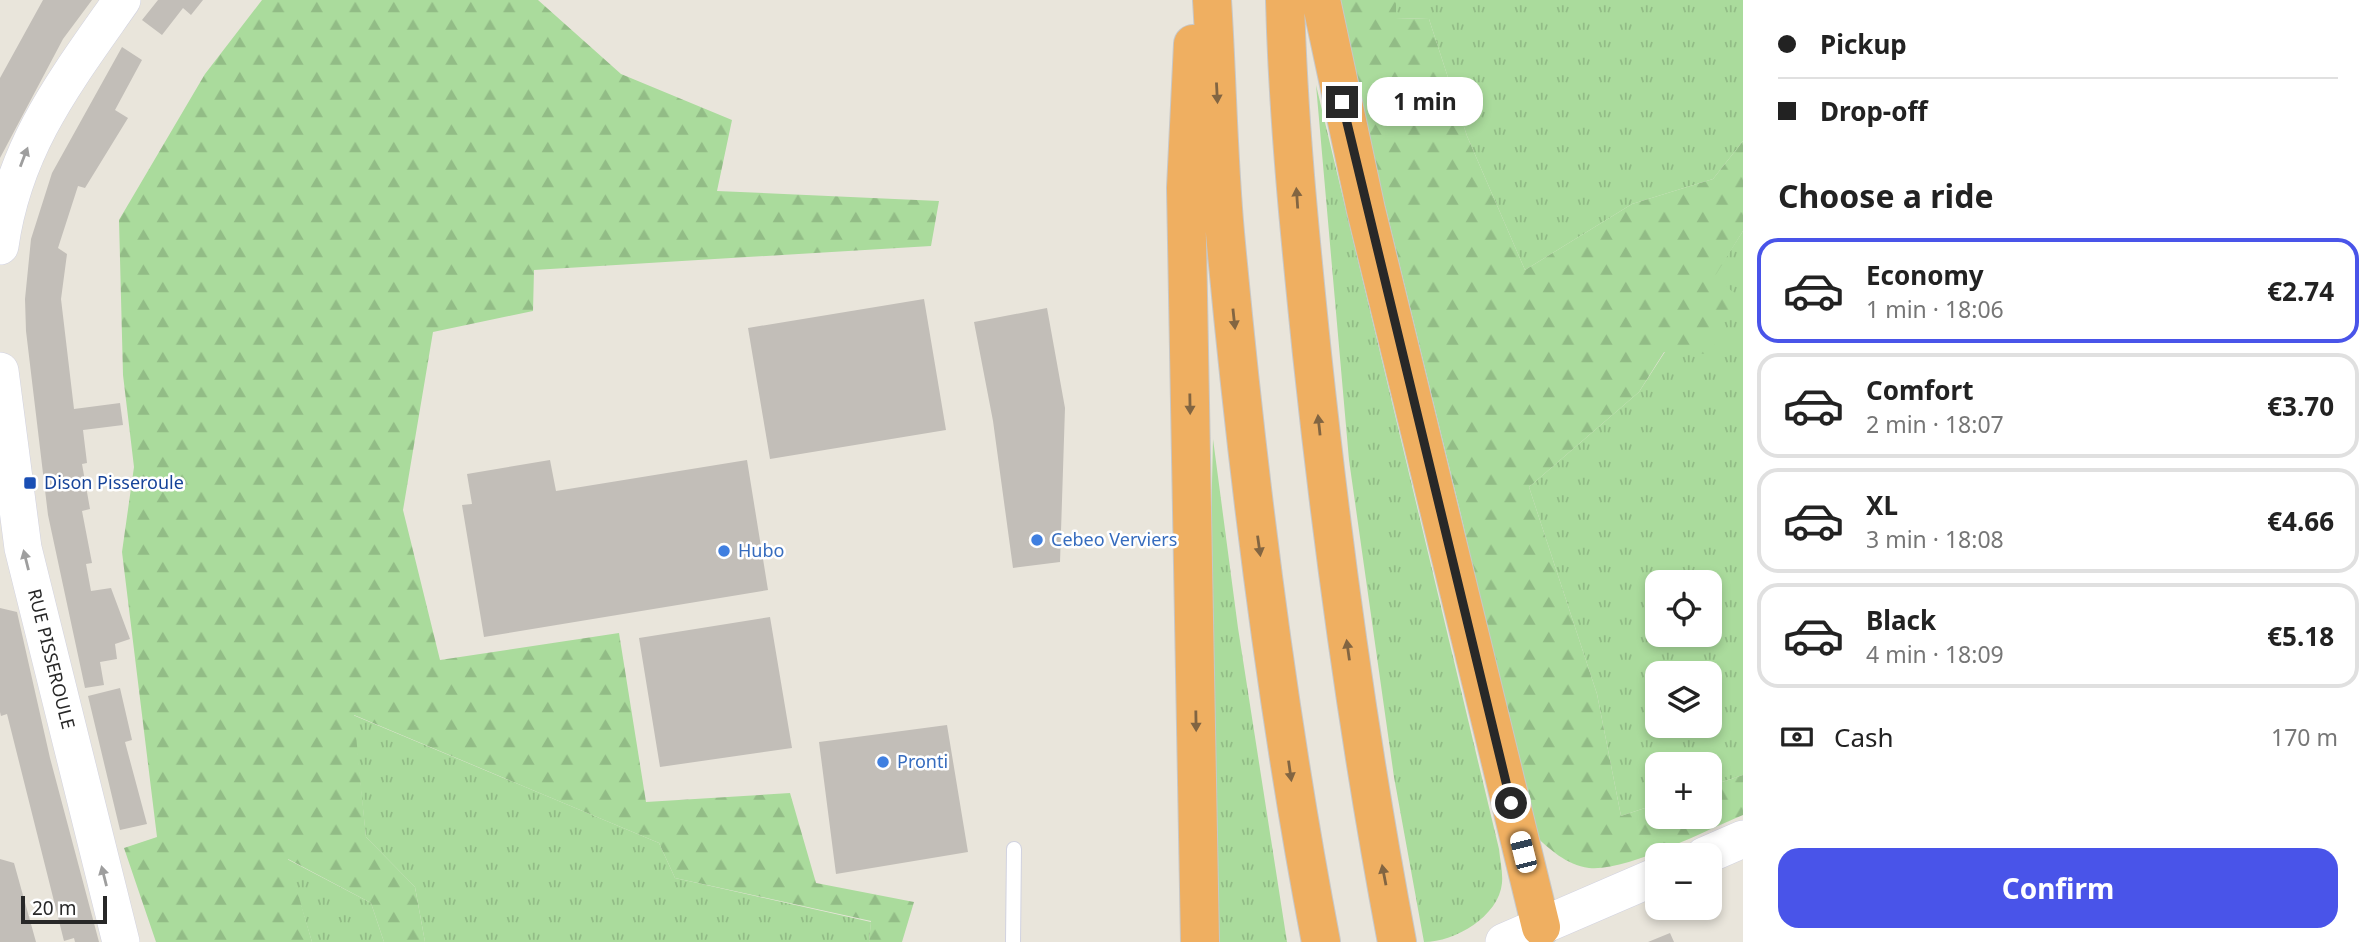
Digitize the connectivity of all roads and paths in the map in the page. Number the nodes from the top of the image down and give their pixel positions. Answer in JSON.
{"nodes":[{"id":1,"x":122,"y":0,"type":"edge"},
{"id":2,"x":1196,"y":0,"type":"edge"},
{"id":3,"x":1212,"y":0,"type":"edge"},
{"id":4,"x":1285,"y":0,"type":"edge"},
{"id":5,"x":1321,"y":0,"type":"edge"},
{"id":6,"x":0,"y":246,"type":"edge"},
{"id":7,"x":0,"y":371,"type":"edge"},
{"id":8,"x":1743,"y":839,"type":"edge"},
{"id":9,"x":1722,"y":848,"type":"edge"},
{"id":10,"x":1014,"y":849,"type":"dead end"},
{"id":11,"x":1645,"y":881,"type":"edge"},
{"id":12,"x":1541,"y":927,"type":"junction"},
{"id":13,"x":121,"y":942,"type":"edge"},
{"id":14,"x":1013,"y":942,"type":"edge"},
{"id":15,"x":1200,"y":942,"type":"edge"},
{"id":16,"x":1321,"y":942,"type":"edge"},
{"id":17,"x":1397,"y":942,"type":"edge"},
{"id":18,"x":1504,"y":942,"type":"edge"}],
"edges":[{"from":6,"to":1,"type":"main road","one_way":true},
{"from":2,"to":15,"type":"highway","one_way":true},
{"from":3,"to":16,"type":"highway","one_way":true},
{"from":17,"to":4,"type":"highway","one_way":true},
{"from":5,"to":12,"type":"highway"},
{"from":13,"to":7,"type":"main road","name":"RUE PISSEROULE","one_way":true},
{"from":8,"to":9,"type":"main road"},
{"from":10,"to":14,"type":"lane"},
{"from":11,"to":12,"type":"main road"},
{"from":12,"to":18,"type":"main road"}]}
